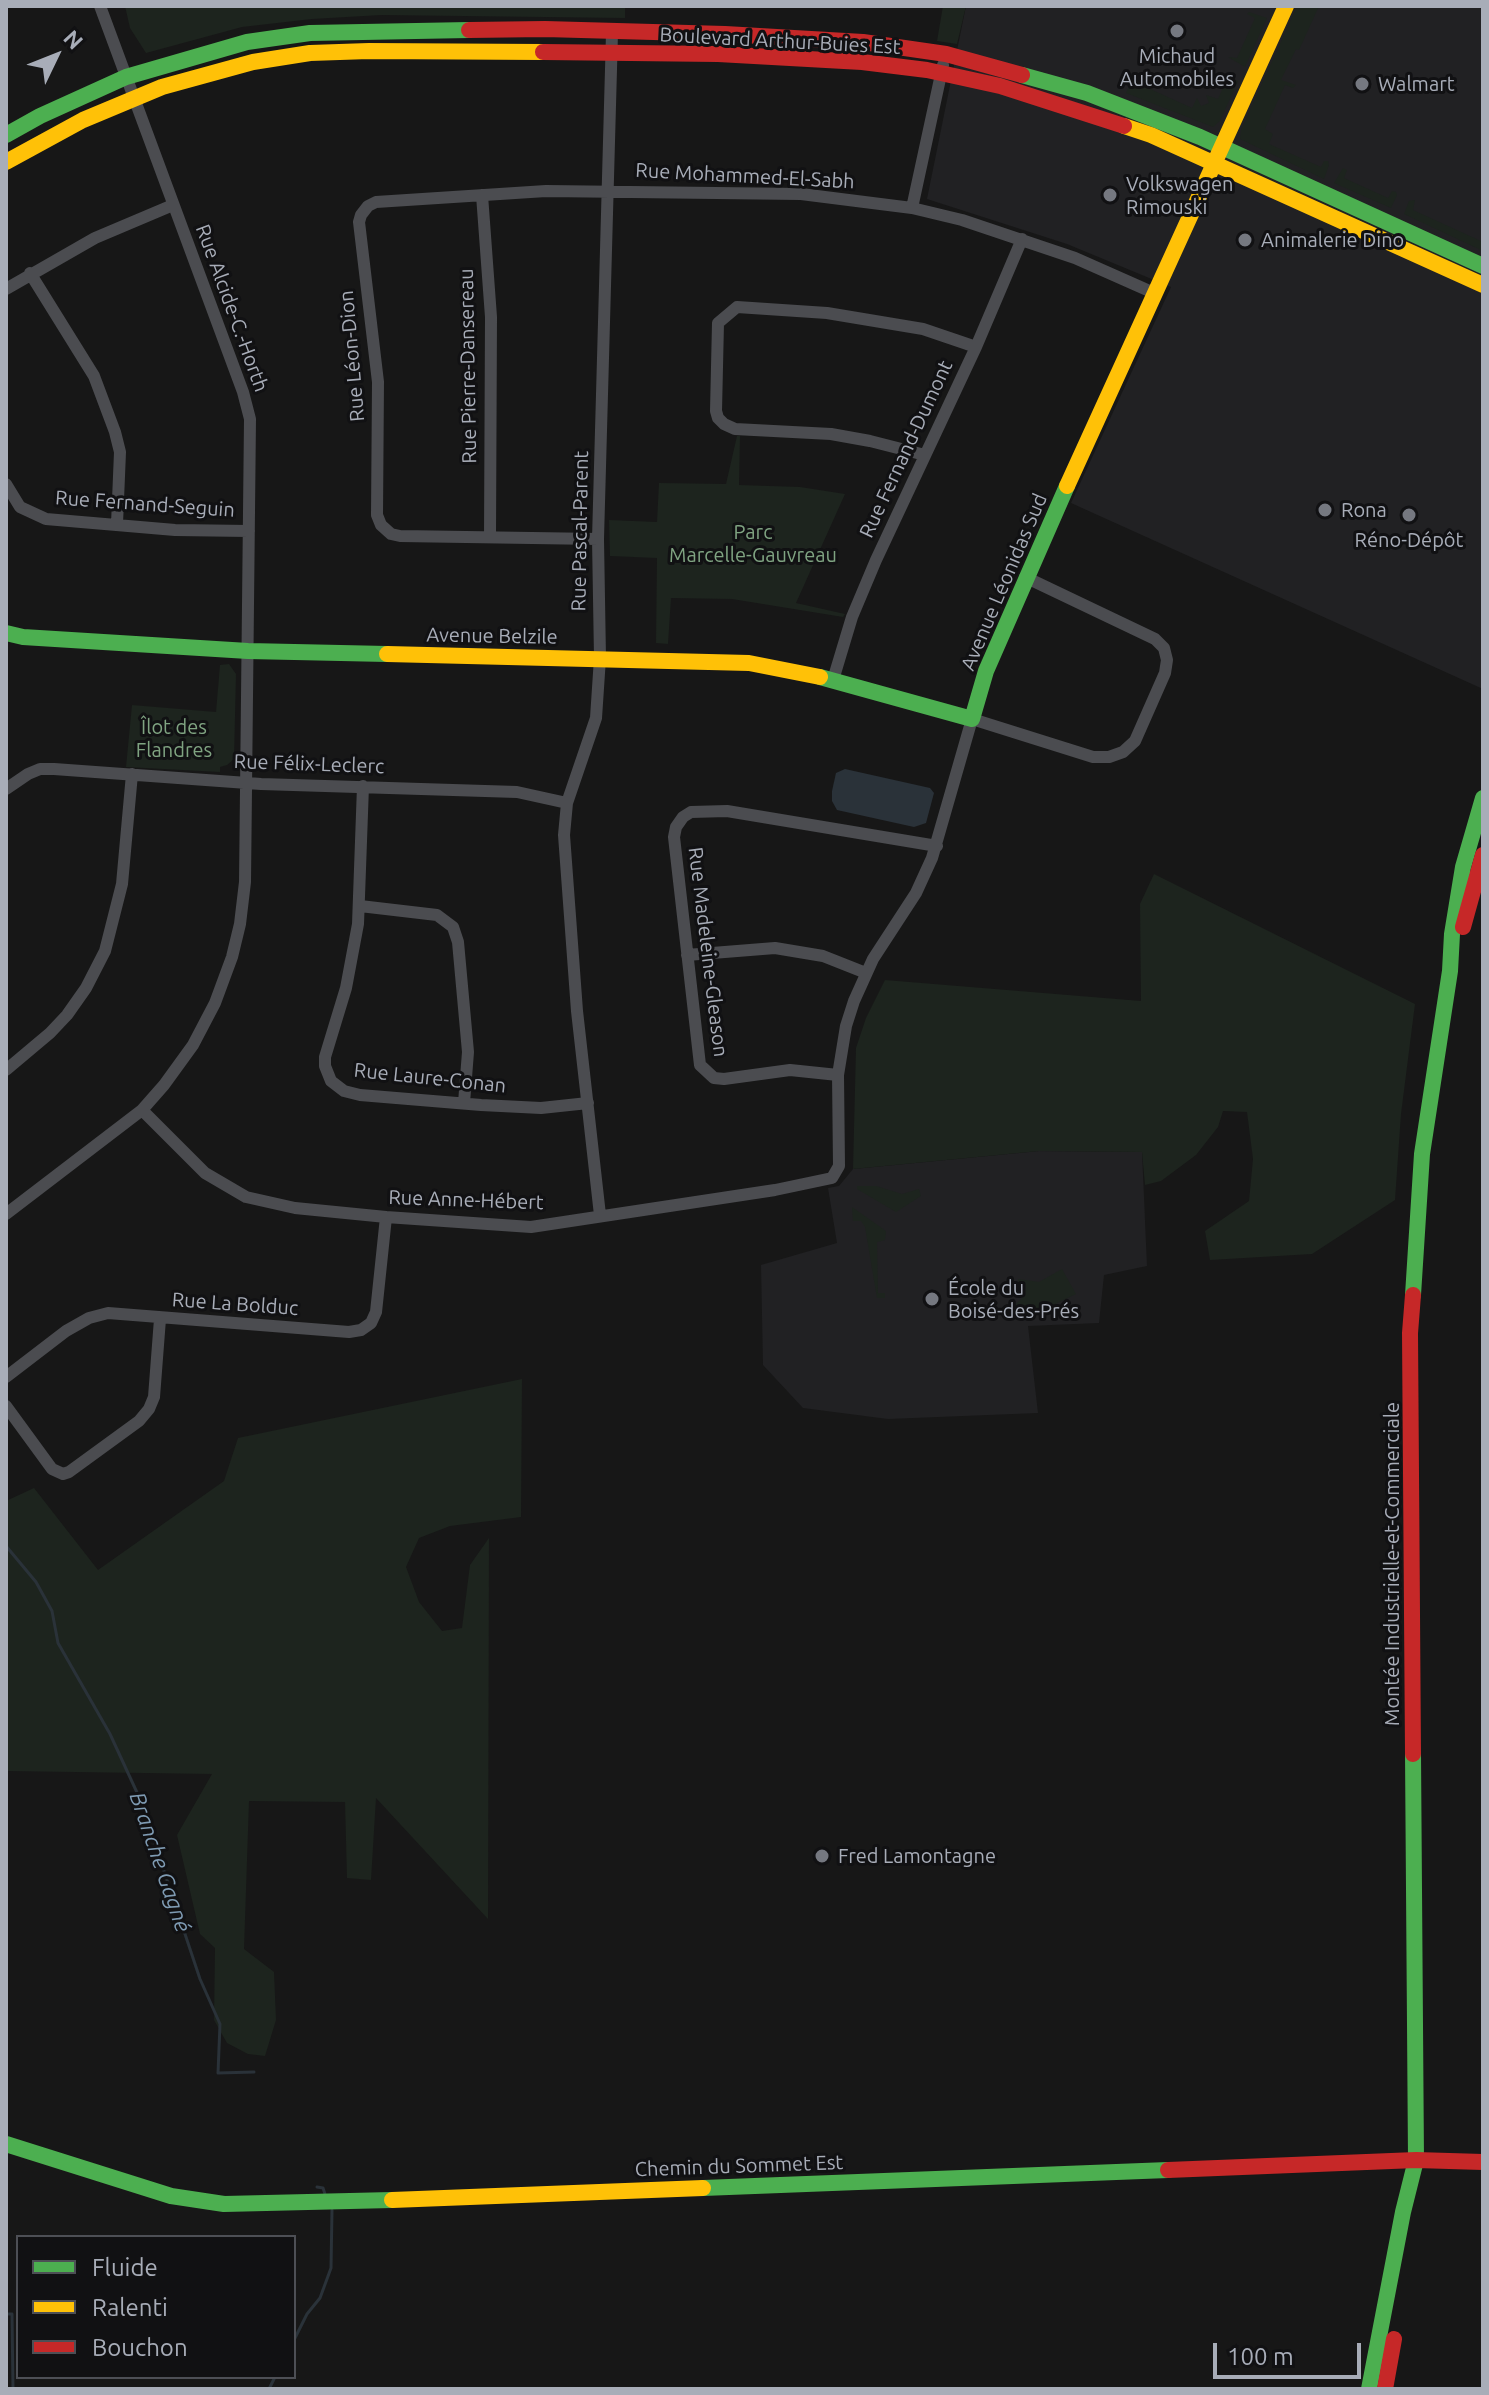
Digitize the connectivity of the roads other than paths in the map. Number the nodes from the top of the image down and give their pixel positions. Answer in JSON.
{"nodes":[{"id":1,"x":100,"y":6,"type":"edge"},
{"id":2,"x":1286,"y":6,"type":"edge"},
{"id":3,"x":612,"y":33,"type":"junction"},
{"id":4,"x":610,"y":54,"type":"junction"},
{"id":5,"x":946,"y":54,"type":"junction"},
{"id":6,"x":941,"y":72,"type":"junction"},
{"id":7,"x":126,"y":77,"type":"junction"},
{"id":8,"x":134,"y":98,"type":"junction"},
{"id":9,"x":6,"y":135,"type":"edge"},
{"id":10,"x":1218,"y":156,"type":"junction"},
{"id":11,"x":6,"y":162,"type":"edge"},
{"id":12,"x":607,"y":190,"type":"junction"},
{"id":13,"x":482,"y":195,"type":"junction"},
{"id":14,"x":173,"y":205,"type":"junction"},
{"id":15,"x":912,"y":208,"type":"junction"},
{"id":16,"x":1022,"y":239,"type":"junction"},
{"id":17,"x":1483,"y":266,"type":"edge"},
{"id":18,"x":30,"y":273,"type":"junction"},
{"id":19,"x":1483,"y":285,"type":"edge"},
{"id":20,"x":6,"y":289,"type":"edge"},
{"id":21,"x":1154,"y":293,"type":"junction"},
{"id":22,"x":976,"y":347,"type":"junction"},
{"id":23,"x":925,"y":455,"type":"junction"},
{"id":24,"x":6,"y":484,"type":"edge"},
{"id":25,"x":117,"y":524,"type":"junction"},
{"id":26,"x":249,"y":531,"type":"junction"},
{"id":27,"x":490,"y":537,"type":"junction"},
{"id":28,"x":598,"y":539,"type":"junction"},
{"id":29,"x":1025,"y":577,"type":"junction"},
{"id":30,"x":6,"y":633,"type":"edge"},
{"id":31,"x":248,"y":651,"type":"junction"},
{"id":32,"x":600,"y":658,"type":"junction"},
{"id":33,"x":833,"y":680,"type":"junction"},
{"id":34,"x":972,"y":719,"type":"junction"},
{"id":35,"x":132,"y":774,"type":"junction"},
{"id":36,"x":246,"y":781,"type":"junction"},
{"id":37,"x":363,"y":786,"type":"junction"},
{"id":38,"x":6,"y":789,"type":"edge"},
{"id":39,"x":1483,"y":798,"type":"edge"},
{"id":40,"x":567,"y":803,"type":"junction"},
{"id":41,"x":937,"y":846,"type":"junction"},
{"id":42,"x":1483,"y":855,"type":"edge"},
{"id":43,"x":360,"y":906,"type":"junction"},
{"id":44,"x":687,"y":955,"type":"junction"},
{"id":45,"x":1450,"y":971,"type":"junction"},
{"id":46,"x":866,"y":973,"type":"junction"},
{"id":47,"x":6,"y":1070,"type":"edge"},
{"id":48,"x":838,"y":1075,"type":"junction"},
{"id":49,"x":464,"y":1103,"type":"junction"},
{"id":50,"x":588,"y":1103,"type":"junction"},
{"id":51,"x":142,"y":1110,"type":"junction"},
{"id":52,"x":820,"y":1181,"type":"joint"},
{"id":53,"x":6,"y":1214,"type":"edge"},
{"id":54,"x":600,"y":1215,"type":"junction"},
{"id":55,"x":386,"y":1217,"type":"junction"},
{"id":56,"x":160,"y":1319,"type":"junction"},
{"id":57,"x":6,"y":1377,"type":"edge"},
{"id":58,"x":6,"y":1406,"type":"edge"},
{"id":59,"x":6,"y":2144,"type":"edge"},
{"id":60,"x":1416,"y":2160,"type":"junction"},
{"id":61,"x":1483,"y":2162,"type":"edge"},
{"id":62,"x":1369,"y":2389,"type":"edge"},
{"id":63,"x":1385,"y":2389,"type":"edge"}],
"edges":[{"from":1,"to":7,"type":"street","name":"Rue Alcide-C.-Horth"},
{"from":2,"to":10,"type":"main road","name":"Avenue Léonidas Sud"},
{"from":3,"to":4,"type":"street","name":"Rue Pascal-Parent"},
{"from":3,"to":5,"type":"main road","name":"Boulevard Arthur-Buies Est"},
{"from":3,"to":7,"type":"main road","name":"Boulevard Arthur-Buies Est"},
{"from":4,"to":6,"type":"main road","name":"Boulevard Arthur-Buies Est"},
{"from":4,"to":8,"type":"main road","name":"Boulevard Arthur-Buies Est"},
{"from":4,"to":12,"type":"street","name":"Rue Pascal-Parent"},
{"from":5,"to":6,"type":"street"},
{"from":5,"to":10,"type":"main road","name":"Boulevard Arthur-Buies Est"},
{"from":6,"to":10,"type":"main road","name":"Boulevard Arthur-Buies Est"},
{"from":6,"to":15,"type":"street"},
{"from":7,"to":8,"type":"street","name":"Rue Alcide-C.-Horth"},
{"from":7,"to":9,"type":"main road","name":"Boulevard Arthur-Buies Est"},
{"from":8,"to":11,"type":"main road","name":"Boulevard Arthur-Buies Est"},
{"from":8,"to":14,"type":"street","name":"Rue Alcide-C.-Horth"},
{"from":10,"to":17,"type":"main road","name":"Boulevard Arthur-Buies Est"},
{"from":10,"to":19,"type":"main road","name":"Boulevard Arthur-Buies Est"},
{"from":10,"to":21,"type":"main road","name":"Avenue Léonidas Sud"},
{"from":12,"to":13,"type":"street","name":"Rue Léon-Dion"},
{"from":12,"to":15,"type":"street","name":"Rue Mohammed-El-Sabh"},
{"from":12,"to":28,"type":"street","name":"Rue Pascal-Parent"},
{"from":13,"to":27,"type":"street","name":"Rue Pierre-Dansereau"},
{"from":13,"to":27,"type":"street","name":"Rue Léon-Dion"},
{"from":14,"to":18,"type":"street"},
{"from":14,"to":26,"type":"street","name":"Rue Alcide-C.-Horth"},
{"from":15,"to":16,"type":"street","name":"Rue Mohammed-El-Sabh"},
{"from":16,"to":21,"type":"street","name":"Rue Mohammed-El-Sabh"},
{"from":16,"to":22,"type":"street","name":"Rue Fernand-Dumont"},
{"from":18,"to":20,"type":"street"},
{"from":18,"to":25,"type":"street"},
{"from":21,"to":29,"type":"main road","name":"Avenue Léonidas Sud"},
{"from":22,"to":23,"type":"street","name":"Rue Fernand-Dumont"},
{"from":22,"to":23,"type":"street"},
{"from":23,"to":33,"type":"street","name":"Rue Fernand-Dumont"},
{"from":24,"to":25,"type":"street","name":"Rue Fernand-Seguin"},
{"from":25,"to":26,"type":"street","name":"Rue Fernand-Seguin"},
{"from":26,"to":31,"type":"street","name":"Rue Alcide-C.-Horth"},
{"from":27,"to":28,"type":"street","name":"Rue Léon-Dion"},
{"from":28,"to":32,"type":"street","name":"Rue Pascal-Parent"},
{"from":29,"to":34,"type":"main road","name":"Avenue Léonidas Sud"},
{"from":29,"to":34,"type":"street"},
{"from":30,"to":31,"type":"main road","name":"Avenue Belzile"},
{"from":31,"to":32,"type":"main road","name":"Avenue Belzile"},
{"from":31,"to":36,"type":"street","name":"Rue Alcide-C.-Horth"},
{"from":32,"to":33,"type":"main road","name":"Avenue Belzile"},
{"from":32,"to":40,"type":"street","name":"Rue Pascal-Parent"},
{"from":33,"to":34,"type":"main road","name":"Avenue Belzile"},
{"from":34,"to":41,"type":"street","name":"Avenue Léonidas Sud"},
{"from":35,"to":36,"type":"street","name":"Rue Félix-Leclerc"},
{"from":35,"to":38,"type":"street","name":"Rue Félix-Leclerc"},
{"from":35,"to":47,"type":"street"},
{"from":36,"to":37,"type":"street","name":"Rue Félix-Leclerc"},
{"from":36,"to":51,"type":"street","name":"Rue Alcide-C.-Horth"},
{"from":37,"to":40,"type":"street","name":"Rue Félix-Leclerc"},
{"from":37,"to":43,"type":"street","name":"Rue Laure-Conan"},
{"from":39,"to":45,"type":"main road","name":"Montée Industrielle-et-Commerciale"},
{"from":40,"to":50,"type":"street","name":"Rue Pascal-Parent"},
{"from":41,"to":44,"type":"street","name":"Rue Madeleine-Gleason"},
{"from":41,"to":46,"type":"street","name":"Avenue Léonidas Sud"},
{"from":42,"to":45,"type":"main road","name":"Montée Industrielle-et-Commerciale"},
{"from":43,"to":49,"type":"street"},
{"from":43,"to":49,"type":"street","name":"Rue Laure-Conan"},
{"from":44,"to":46,"type":"street"},
{"from":44,"to":48,"type":"street","name":"Rue Madeleine-Gleason"},
{"from":45,"to":60,"type":"main road","name":"Montée Industrielle-et-Commerciale"},
{"from":46,"to":48,"type":"street","name":"Avenue Léonidas Sud"},
{"from":48,"to":52,"type":"street","name":"Avenue Léonidas Sud"},
{"from":49,"to":50,"type":"street","name":"Rue Laure-Conan"},
{"from":50,"to":54,"type":"street","name":"Rue Pascal-Parent"},
{"from":51,"to":53,"type":"street","name":"Rue Alcide-C.-Horth"},
{"from":51,"to":55,"type":"street","name":"Rue Anne-Hébert"},
{"from":52,"to":54,"type":"street","name":"Rue Anne-Hébert"},
{"from":54,"to":55,"type":"street","name":"Rue Anne-Hébert"},
{"from":55,"to":56,"type":"street","name":"Rue La Bolduc"},
{"from":56,"to":57,"type":"street","name":"Rue La Bolduc"},
{"from":56,"to":58,"type":"street"},
{"from":59,"to":60,"type":"main road","name":"Chemin du Sommet Est"},
{"from":60,"to":61,"type":"main road","name":"Chemin du Sommet Est"},
{"from":60,"to":62,"type":"main road"},
{"from":60,"to":63,"type":"main road"}]}
